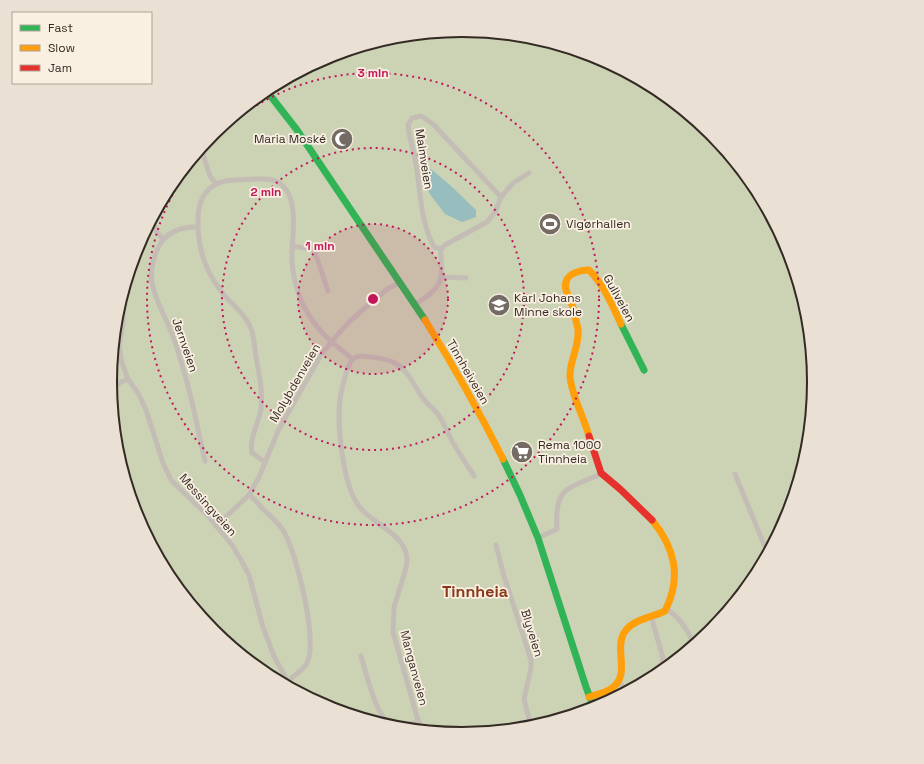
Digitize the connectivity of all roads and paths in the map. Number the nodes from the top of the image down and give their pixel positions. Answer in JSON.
{"nodes":[{"id":1,"x":270,"y":95,"type":"edge"},
{"id":2,"x":203,"y":155,"type":"edge"},
{"id":3,"x":529,"y":173,"type":"dead end"},
{"id":4,"x":216,"y":184,"type":"junction"},
{"id":5,"x":501,"y":197,"type":"junction"},
{"id":6,"x":155,"y":226,"type":"edge"},
{"id":7,"x":198,"y":227,"type":"junction"},
{"id":8,"x":163,"y":239,"type":"junction"},
{"id":9,"x":292,"y":246,"type":"junction"},
{"id":10,"x":441,"y":249,"type":"junction"},
{"id":11,"x":442,"y":277,"type":"junction"},
{"id":12,"x":466,"y":278,"type":"dead end"},
{"id":13,"x":399,"y":283,"type":"junction"},
{"id":14,"x":328,"y":291,"type":"dead end"},
{"id":15,"x":415,"y":304,"type":"junction"},
{"id":16,"x":331,"y":342,"type":"junction"},
{"id":17,"x":119,"y":347,"type":"edge"},
{"id":18,"x":352,"y":360,"type":"junction"},
{"id":19,"x":644,"y":370,"type":"dead end"},
{"id":20,"x":128,"y":379,"type":"junction"},
{"id":21,"x":117,"y":385,"type":"edge"},
{"id":22,"x":205,"y":461,"type":"dead end"},
{"id":23,"x":265,"y":462,"type":"junction"},
{"id":24,"x":601,"y":474,"type":"junction"},
{"id":25,"x":735,"y":474,"type":"dead end"},
{"id":26,"x":474,"y":476,"type":"dead end"},
{"id":27,"x":249,"y":495,"type":"junction"},
{"id":28,"x":216,"y":526,"type":"junction"},
{"id":29,"x":538,"y":538,"type":"junction"},
{"id":30,"x":496,"y":544,"type":"dead end"},
{"id":31,"x":765,"y":547,"type":"edge"},
{"id":32,"x":666,"y":609,"type":"junction"},
{"id":33,"x":651,"y":616,"type":"junction"},
{"id":34,"x":691,"y":639,"type":"edge"},
{"id":35,"x":361,"y":656,"type":"dead end"},
{"id":36,"x":662,"y":663,"type":"edge"},
{"id":37,"x":287,"y":680,"type":"edge"},
{"id":38,"x":289,"y":681,"type":"edge"},
{"id":39,"x":619,"y":681,"type":"junction"},
{"id":40,"x":623,"y":687,"type":"edge"},
{"id":41,"x":589,"y":697,"type":"junction"},
{"id":42,"x":590,"y":702,"type":"edge"},
{"id":43,"x":591,"y":702,"type":"edge"},
{"id":44,"x":382,"y":717,"type":"edge"},
{"id":45,"x":529,"y":720,"type":"edge"},
{"id":46,"x":419,"y":722,"type":"joint"},
{"id":47,"x":414,"y":723,"type":"edge"}],
"edges":[{"from":1,"to":13,"type":"street","name":"Tinnheiveien"},
{"from":2,"to":4,"type":"street"},
{"from":3,"to":5,"type":"street"},
{"from":4,"to":7,"type":"street"},
{"from":4,"to":9,"type":"street"},
{"from":5,"to":10,"type":"street"},
{"from":5,"to":10,"type":"street","name":"Malmveien"},
{"from":6,"to":8,"type":"street"},
{"from":7,"to":8,"type":"street"},
{"from":7,"to":23,"type":"street"},
{"from":8,"to":22,"type":"street","name":"Jernveien"},
{"from":9,"to":14,"type":"street"},
{"from":9,"to":16,"type":"street"},
{"from":10,"to":11,"type":"street"},
{"from":11,"to":12,"type":"street"},
{"from":11,"to":15,"type":"street"},
{"from":13,"to":15,"type":"street","name":"Tinnheiveien"},
{"from":13,"to":16,"type":"street","name":"Molybdenveien"},
{"from":15,"to":29,"type":"street","name":"Tinnheiveien"},
{"from":16,"to":18,"type":"street"},
{"from":16,"to":23,"type":"street","name":"Molybdenveien"},
{"from":17,"to":20,"type":"street","name":"Messingveien"},
{"from":18,"to":26,"type":"street"},
{"from":18,"to":46,"type":"street","name":"Manganveien"},
{"from":19,"to":24,"type":"street","name":"Gullveien"},
{"from":20,"to":21,"type":"street"},
{"from":20,"to":28,"type":"street","name":"Messingveien"},
{"from":23,"to":27,"type":"street","name":"Molybdenveien"},
{"from":24,"to":29,"type":"street"},
{"from":24,"to":32,"type":"street"},
{"from":25,"to":31,"type":"street"},
{"from":27,"to":28,"type":"street","name":"Molybdenveien"},
{"from":27,"to":38,"type":"street"},
{"from":28,"to":37,"type":"street","name":"Messingveien"},
{"from":29,"to":41,"type":"street","name":"Tinnheiveien"},
{"from":30,"to":45,"type":"street","name":"Blyveien"},
{"from":32,"to":33,"type":"street"},
{"from":32,"to":34,"type":"street"},
{"from":33,"to":36,"type":"street"},
{"from":33,"to":39,"type":"street"},
{"from":35,"to":44,"type":"street","name":"Manganveien"},
{"from":39,"to":40,"type":"street"},
{"from":39,"to":41,"type":"street"},
{"from":41,"to":42,"type":"street","name":"Tinnheiveien"},
{"from":41,"to":43,"type":"street","name":"Tinnheiveien"},
{"from":46,"to":47,"type":"street","name":"Manganveien"}]}
